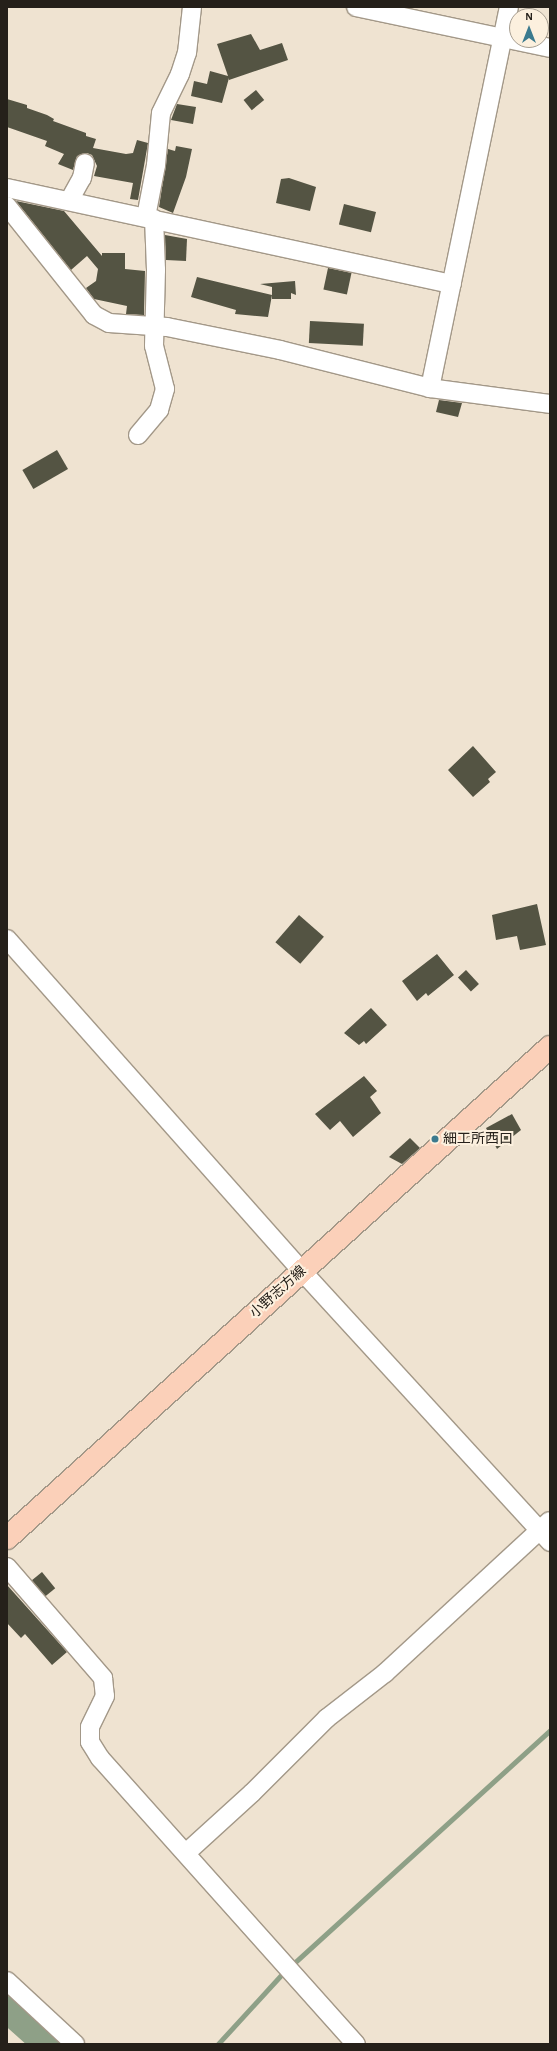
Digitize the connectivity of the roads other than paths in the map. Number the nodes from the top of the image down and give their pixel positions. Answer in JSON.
{"nodes":[{"id":1,"x":192,"y":7,"type":"edge"},
{"id":2,"x":356,"y":7,"type":"edge"},
{"id":3,"x":509,"y":7,"type":"edge"},
{"id":4,"x":503,"y":38,"type":"junction"},
{"id":5,"x":550,"y":48,"type":"edge"},
{"id":6,"x":85,"y":163,"type":"dead end"},
{"id":7,"x":7,"y":188,"type":"edge"},
{"id":8,"x":69,"y":201,"type":"junction"},
{"id":9,"x":7,"y":206,"type":"edge"},
{"id":10,"x":150,"y":218,"type":"junction"},
{"id":11,"x":452,"y":284,"type":"junction"},
{"id":12,"x":152,"y":325,"type":"junction"},
{"id":13,"x":430,"y":388,"type":"junction"},
{"id":14,"x":550,"y":404,"type":"edge"},
{"id":15,"x":138,"y":434,"type":"dead end"},
{"id":16,"x":7,"y":939,"type":"edge"},
{"id":17,"x":550,"y":1048,"type":"edge"},
{"id":18,"x":301,"y":1270,"type":"junction"},
{"id":19,"x":546,"y":1531,"type":"edge"},
{"id":20,"x":7,"y":1538,"type":"edge"},
{"id":21,"x":7,"y":1567,"type":"edge"},
{"id":22,"x":186,"y":1853,"type":"junction"},
{"id":23,"x":7,"y":1981,"type":"edge"},
{"id":24,"x":75,"y":2044,"type":"edge"},
{"id":25,"x":356,"y":2044,"type":"edge"}],
"edges":[{"from":1,"to":10,"type":"street"},
{"from":2,"to":4,"type":"street"},
{"from":3,"to":4,"type":"street"},
{"from":4,"to":5,"type":"street"},
{"from":4,"to":11,"type":"street"},
{"from":6,"to":8,"type":"street"},
{"from":7,"to":8,"type":"street"},
{"from":8,"to":10,"type":"street"},
{"from":9,"to":12,"type":"street"},
{"from":10,"to":11,"type":"street"},
{"from":10,"to":12,"type":"street"},
{"from":11,"to":13,"type":"street"},
{"from":12,"to":13,"type":"street"},
{"from":12,"to":15,"type":"street"},
{"from":13,"to":14,"type":"street"},
{"from":16,"to":18,"type":"street"},
{"from":17,"to":18,"type":"main road","name":"小野志方線"},
{"from":18,"to":19,"type":"street"},
{"from":18,"to":20,"type":"main road","name":"小野志方線"},
{"from":19,"to":22,"type":"street"},
{"from":21,"to":22,"type":"street"},
{"from":22,"to":25,"type":"street"},
{"from":23,"to":24,"type":"street"}]}
